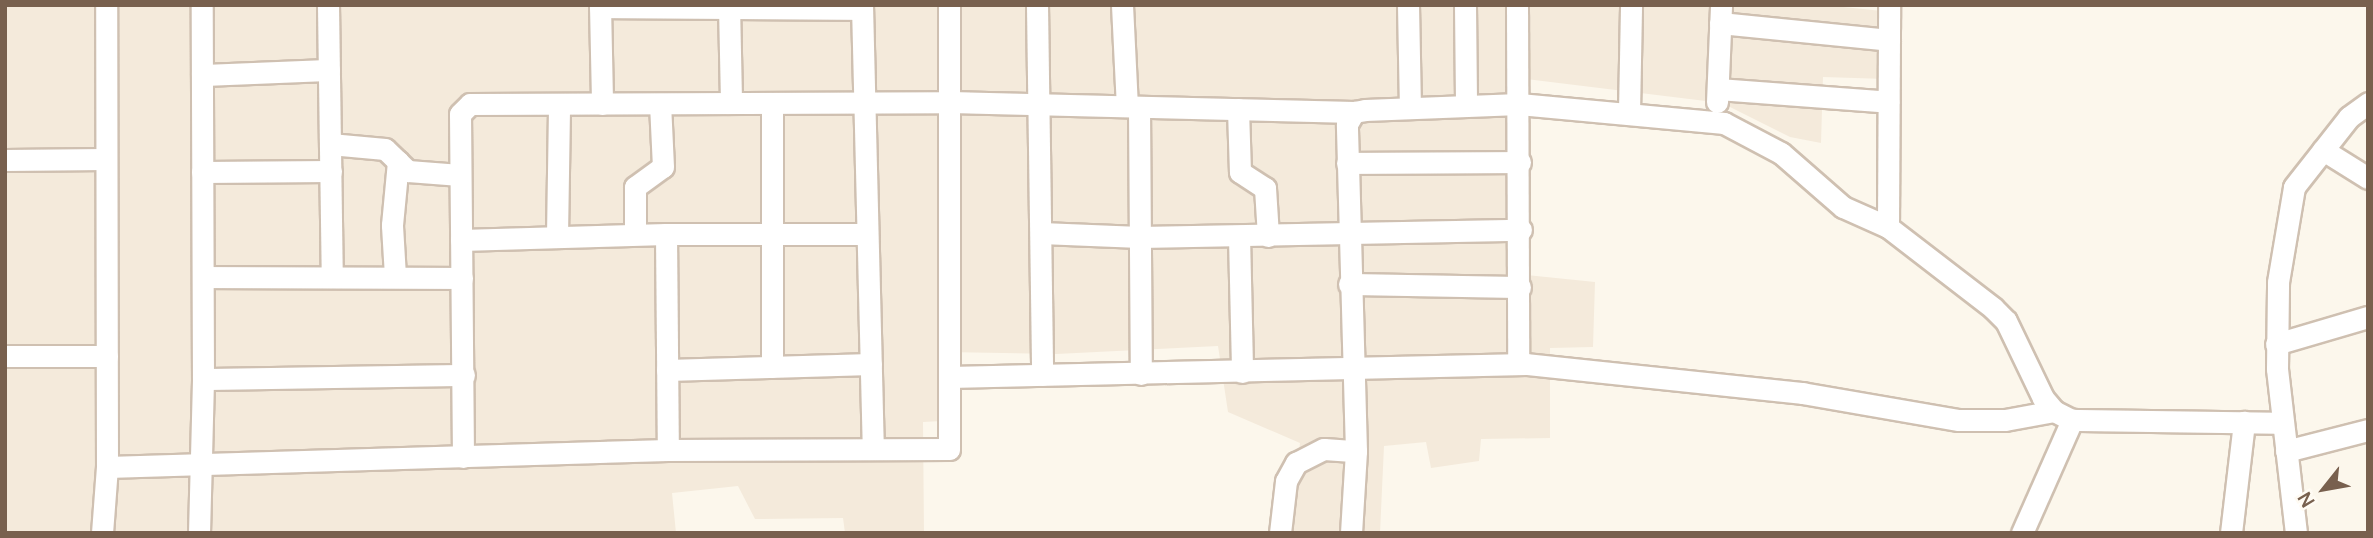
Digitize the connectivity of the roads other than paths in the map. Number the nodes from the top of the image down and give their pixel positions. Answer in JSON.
{"nodes":[{"id":1,"x":106,"y":5,"type":"edge"},
{"id":2,"x":202,"y":5,"type":"edge"},
{"id":3,"x":328,"y":5,"type":"edge"},
{"id":4,"x":949,"y":5,"type":"edge"},
{"id":5,"x":1037,"y":5,"type":"edge"},
{"id":6,"x":1122,"y":5,"type":"edge"},
{"id":7,"x":1408,"y":5,"type":"edge"},
{"id":8,"x":1465,"y":5,"type":"edge"},
{"id":9,"x":1517,"y":5,"type":"edge"},
{"id":10,"x":1631,"y":5,"type":"edge"},
{"id":11,"x":1889,"y":5,"type":"edge"},
{"id":12,"x":600,"y":6,"type":"edge"},
{"id":13,"x":729,"y":6,"type":"edge"},
{"id":14,"x":862,"y":7,"type":"edge"},
{"id":15,"x":1721,"y":14,"type":"edge"},
{"id":16,"x":1889,"y":40,"type":"junction"},
{"id":17,"x":329,"y":70,"type":"junction"},
{"id":18,"x":202,"y":75,"type":"junction"},
{"id":19,"x":1718,"y":89,"type":"junction"},
{"id":20,"x":949,"y":102,"type":"junction"},
{"id":21,"x":1889,"y":102,"type":"junction"},
{"id":22,"x":732,"y":103,"type":"junction"},
{"id":23,"x":772,"y":103,"type":"junction"},
{"id":24,"x":864,"y":103,"type":"junction"},
{"id":25,"x":2368,"y":103,"type":"edge"},
{"id":26,"x":602,"y":104,"type":"junction"},
{"id":27,"x":660,"y":104,"type":"junction"},
{"id":28,"x":1040,"y":104,"type":"junction"},
{"id":29,"x":1519,"y":104,"type":"junction"},
{"id":30,"x":559,"y":105,"type":"junction"},
{"id":31,"x":1133,"y":106,"type":"junction"},
{"id":32,"x":1466,"y":106,"type":"junction"},
{"id":33,"x":1410,"y":108,"type":"junction"},
{"id":34,"x":1238,"y":109,"type":"junction"},
{"id":35,"x":1354,"y":112,"type":"junction"},
{"id":36,"x":1629,"y":112,"type":"junction"},
{"id":37,"x":1716,"y":121,"type":"junction"},
{"id":38,"x":330,"y":144,"type":"junction"},
{"id":39,"x":2323,"y":150,"type":"junction"},
{"id":40,"x":106,"y":159,"type":"junction"},
{"id":41,"x":5,"y":160,"type":"edge"},
{"id":42,"x":398,"y":161,"type":"junction"},
{"id":43,"x":1520,"y":162,"type":"junction"},
{"id":44,"x":1347,"y":163,"type":"junction"},
{"id":45,"x":331,"y":171,"type":"junction"},
{"id":46,"x":202,"y":172,"type":"junction"},
{"id":47,"x":460,"y":175,"type":"junction"},
{"id":48,"x":2368,"y":178,"type":"edge"},
{"id":49,"x":1888,"y":227,"type":"junction"},
{"id":50,"x":1521,"y":230,"type":"junction"},
{"id":51,"x":1041,"y":233,"type":"junction"},
{"id":52,"x":635,"y":234,"type":"junction"},
{"id":53,"x":666,"y":234,"type":"junction"},
{"id":54,"x":772,"y":234,"type":"junction"},
{"id":55,"x":867,"y":234,"type":"junction"},
{"id":56,"x":1348,"y":235,"type":"junction"},
{"id":57,"x":557,"y":236,"type":"junction"},
{"id":58,"x":1239,"y":236,"type":"junction"},
{"id":59,"x":1268,"y":236,"type":"junction"},
{"id":60,"x":1140,"y":237,"type":"junction"},
{"id":61,"x":461,"y":240,"type":"junction"},
{"id":62,"x":332,"y":276,"type":"junction"},
{"id":63,"x":395,"y":276,"type":"junction"},
{"id":64,"x":203,"y":277,"type":"junction"},
{"id":65,"x":462,"y":278,"type":"junction"},
{"id":66,"x":1349,"y":284,"type":"junction"},
{"id":67,"x":1520,"y":288,"type":"junction"},
{"id":68,"x":2368,"y":317,"type":"edge"},
{"id":69,"x":2276,"y":344,"type":"junction"},
{"id":70,"x":5,"y":356,"type":"edge"},
{"id":71,"x":107,"y":356,"type":"junction"},
{"id":72,"x":1518,"y":364,"type":"junction"},
{"id":73,"x":871,"y":365,"type":"junction"},
{"id":74,"x":772,"y":367,"type":"junction"},
{"id":75,"x":667,"y":370,"type":"junction"},
{"id":76,"x":1351,"y":370,"type":"junction"},
{"id":77,"x":1242,"y":372,"type":"junction"},
{"id":78,"x":1141,"y":374,"type":"junction"},
{"id":79,"x":464,"y":375,"type":"junction"},
{"id":80,"x":1042,"y":375,"type":"junction"},
{"id":81,"x":949,"y":377,"type":"junction"},
{"id":82,"x":203,"y":379,"type":"junction"},
{"id":83,"x":2063,"y":415,"type":"junction"},
{"id":84,"x":2244,"y":422,"type":"junction"},
{"id":85,"x":2283,"y":423,"type":"junction"},
{"id":86,"x":2368,"y":430,"type":"edge"},
{"id":87,"x":873,"y":449,"type":"junction"},
{"id":88,"x":668,"y":450,"type":"junction"},
{"id":89,"x":2286,"y":450,"type":"junction"},
{"id":90,"x":1356,"y":451,"type":"junction"},
{"id":91,"x":463,"y":457,"type":"junction"},
{"id":92,"x":107,"y":467,"type":"junction"},
{"id":93,"x":201,"y":467,"type":"junction"},
{"id":94,"x":102,"y":533,"type":"edge"},
{"id":95,"x":199,"y":533,"type":"edge"},
{"id":96,"x":1280,"y":533,"type":"edge"},
{"id":97,"x":1351,"y":533,"type":"edge"},
{"id":98,"x":2022,"y":533,"type":"edge"},
{"id":99,"x":2231,"y":533,"type":"edge"},
{"id":100,"x":2296,"y":533,"type":"edge"}],
"edges":[{"from":1,"to":40,"type":"street"},
{"from":2,"to":18,"type":"street"},
{"from":3,"to":17,"type":"street"},
{"from":4,"to":20,"type":"street"},
{"from":5,"to":28,"type":"street"},
{"from":6,"to":31,"type":"street"},
{"from":7,"to":33,"type":"street"},
{"from":8,"to":32,"type":"street"},
{"from":9,"to":29,"type":"street"},
{"from":10,"to":36,"type":"street"},
{"from":11,"to":16,"type":"street"},
{"from":12,"to":13,"type":"street"},
{"from":12,"to":26,"type":"street"},
{"from":13,"to":14,"type":"street"},
{"from":13,"to":22,"type":"street"},
{"from":14,"to":24,"type":"street"},
{"from":15,"to":16,"type":"street"},
{"from":15,"to":19,"type":"street"},
{"from":16,"to":21,"type":"street"},
{"from":17,"to":18,"type":"street"},
{"from":17,"to":38,"type":"street"},
{"from":18,"to":46,"type":"street"},
{"from":19,"to":21,"type":"street"},
{"from":19,"to":37,"type":"street"},
{"from":20,"to":24,"type":"street"},
{"from":20,"to":28,"type":"street"},
{"from":20,"to":81,"type":"street"},
{"from":21,"to":49,"type":"street"},
{"from":22,"to":23,"type":"street"},
{"from":22,"to":27,"type":"street"},
{"from":23,"to":24,"type":"street"},
{"from":23,"to":54,"type":"street"},
{"from":24,"to":55,"type":"street"},
{"from":25,"to":39,"type":"street"},
{"from":26,"to":27,"type":"street"},
{"from":26,"to":30,"type":"street"},
{"from":27,"to":52,"type":"street"},
{"from":28,"to":31,"type":"street"},
{"from":28,"to":51,"type":"street"},
{"from":29,"to":32,"type":"street"},
{"from":29,"to":36,"type":"street"},
{"from":29,"to":43,"type":"street"},
{"from":30,"to":47,"type":"street"},
{"from":30,"to":57,"type":"street"},
{"from":31,"to":34,"type":"street"},
{"from":31,"to":60,"type":"street"},
{"from":32,"to":33,"type":"street"},
{"from":33,"to":35,"type":"street"},
{"from":34,"to":35,"type":"street"},
{"from":34,"to":59,"type":"street"},
{"from":35,"to":44,"type":"street"},
{"from":36,"to":37,"type":"street"},
{"from":37,"to":49,"type":"street"},
{"from":38,"to":42,"type":"street"},
{"from":38,"to":45,"type":"street"},
{"from":39,"to":48,"type":"street"},
{"from":39,"to":69,"type":"street"},
{"from":40,"to":41,"type":"street"},
{"from":40,"to":71,"type":"street"},
{"from":42,"to":47,"type":"street"},
{"from":42,"to":63,"type":"street"},
{"from":43,"to":44,"type":"street"},
{"from":43,"to":50,"type":"street"},
{"from":44,"to":56,"type":"street"},
{"from":45,"to":46,"type":"street"},
{"from":45,"to":62,"type":"street"},
{"from":46,"to":64,"type":"street"},
{"from":47,"to":61,"type":"street"},
{"from":49,"to":83,"type":"street"},
{"from":50,"to":56,"type":"street"},
{"from":50,"to":67,"type":"street"},
{"from":51,"to":60,"type":"street"},
{"from":51,"to":80,"type":"street"},
{"from":52,"to":53,"type":"street"},
{"from":52,"to":57,"type":"street"},
{"from":53,"to":54,"type":"street"},
{"from":53,"to":75,"type":"street"},
{"from":54,"to":55,"type":"street"},
{"from":54,"to":74,"type":"street"},
{"from":55,"to":73,"type":"street"},
{"from":56,"to":59,"type":"street"},
{"from":56,"to":66,"type":"street"},
{"from":57,"to":61,"type":"street"},
{"from":58,"to":59,"type":"street"},
{"from":58,"to":60,"type":"street"},
{"from":58,"to":77,"type":"street"},
{"from":60,"to":78,"type":"street"},
{"from":61,"to":65,"type":"street"},
{"from":62,"to":63,"type":"street"},
{"from":62,"to":64,"type":"street"},
{"from":63,"to":65,"type":"street"},
{"from":64,"to":82,"type":"street"},
{"from":65,"to":79,"type":"street"},
{"from":66,"to":67,"type":"street"},
{"from":66,"to":76,"type":"street"},
{"from":67,"to":72,"type":"street"},
{"from":68,"to":69,"type":"street"},
{"from":69,"to":85,"type":"street"},
{"from":70,"to":71,"type":"street"},
{"from":71,"to":92,"type":"street"},
{"from":72,"to":76,"type":"street"},
{"from":72,"to":83,"type":"street"},
{"from":73,"to":74,"type":"street"},
{"from":73,"to":87,"type":"street"},
{"from":74,"to":75,"type":"street"},
{"from":75,"to":88,"type":"street"},
{"from":76,"to":77,"type":"street"},
{"from":76,"to":90,"type":"street"},
{"from":77,"to":78,"type":"street"},
{"from":78,"to":80,"type":"street"},
{"from":79,"to":82,"type":"street"},
{"from":79,"to":91,"type":"street"},
{"from":80,"to":81,"type":"street"},
{"from":81,"to":87,"type":"street"},
{"from":82,"to":93,"type":"street"},
{"from":83,"to":84,"type":"street"},
{"from":83,"to":98,"type":"street"},
{"from":84,"to":85,"type":"street"},
{"from":84,"to":99,"type":"street"},
{"from":85,"to":89,"type":"street"},
{"from":86,"to":89,"type":"street"},
{"from":87,"to":88,"type":"street"},
{"from":88,"to":91,"type":"street"},
{"from":89,"to":100,"type":"street"},
{"from":90,"to":96,"type":"street"},
{"from":90,"to":97,"type":"street"},
{"from":91,"to":93,"type":"street"},
{"from":92,"to":93,"type":"street"},
{"from":92,"to":94,"type":"street"},
{"from":93,"to":95,"type":"street"}]}
